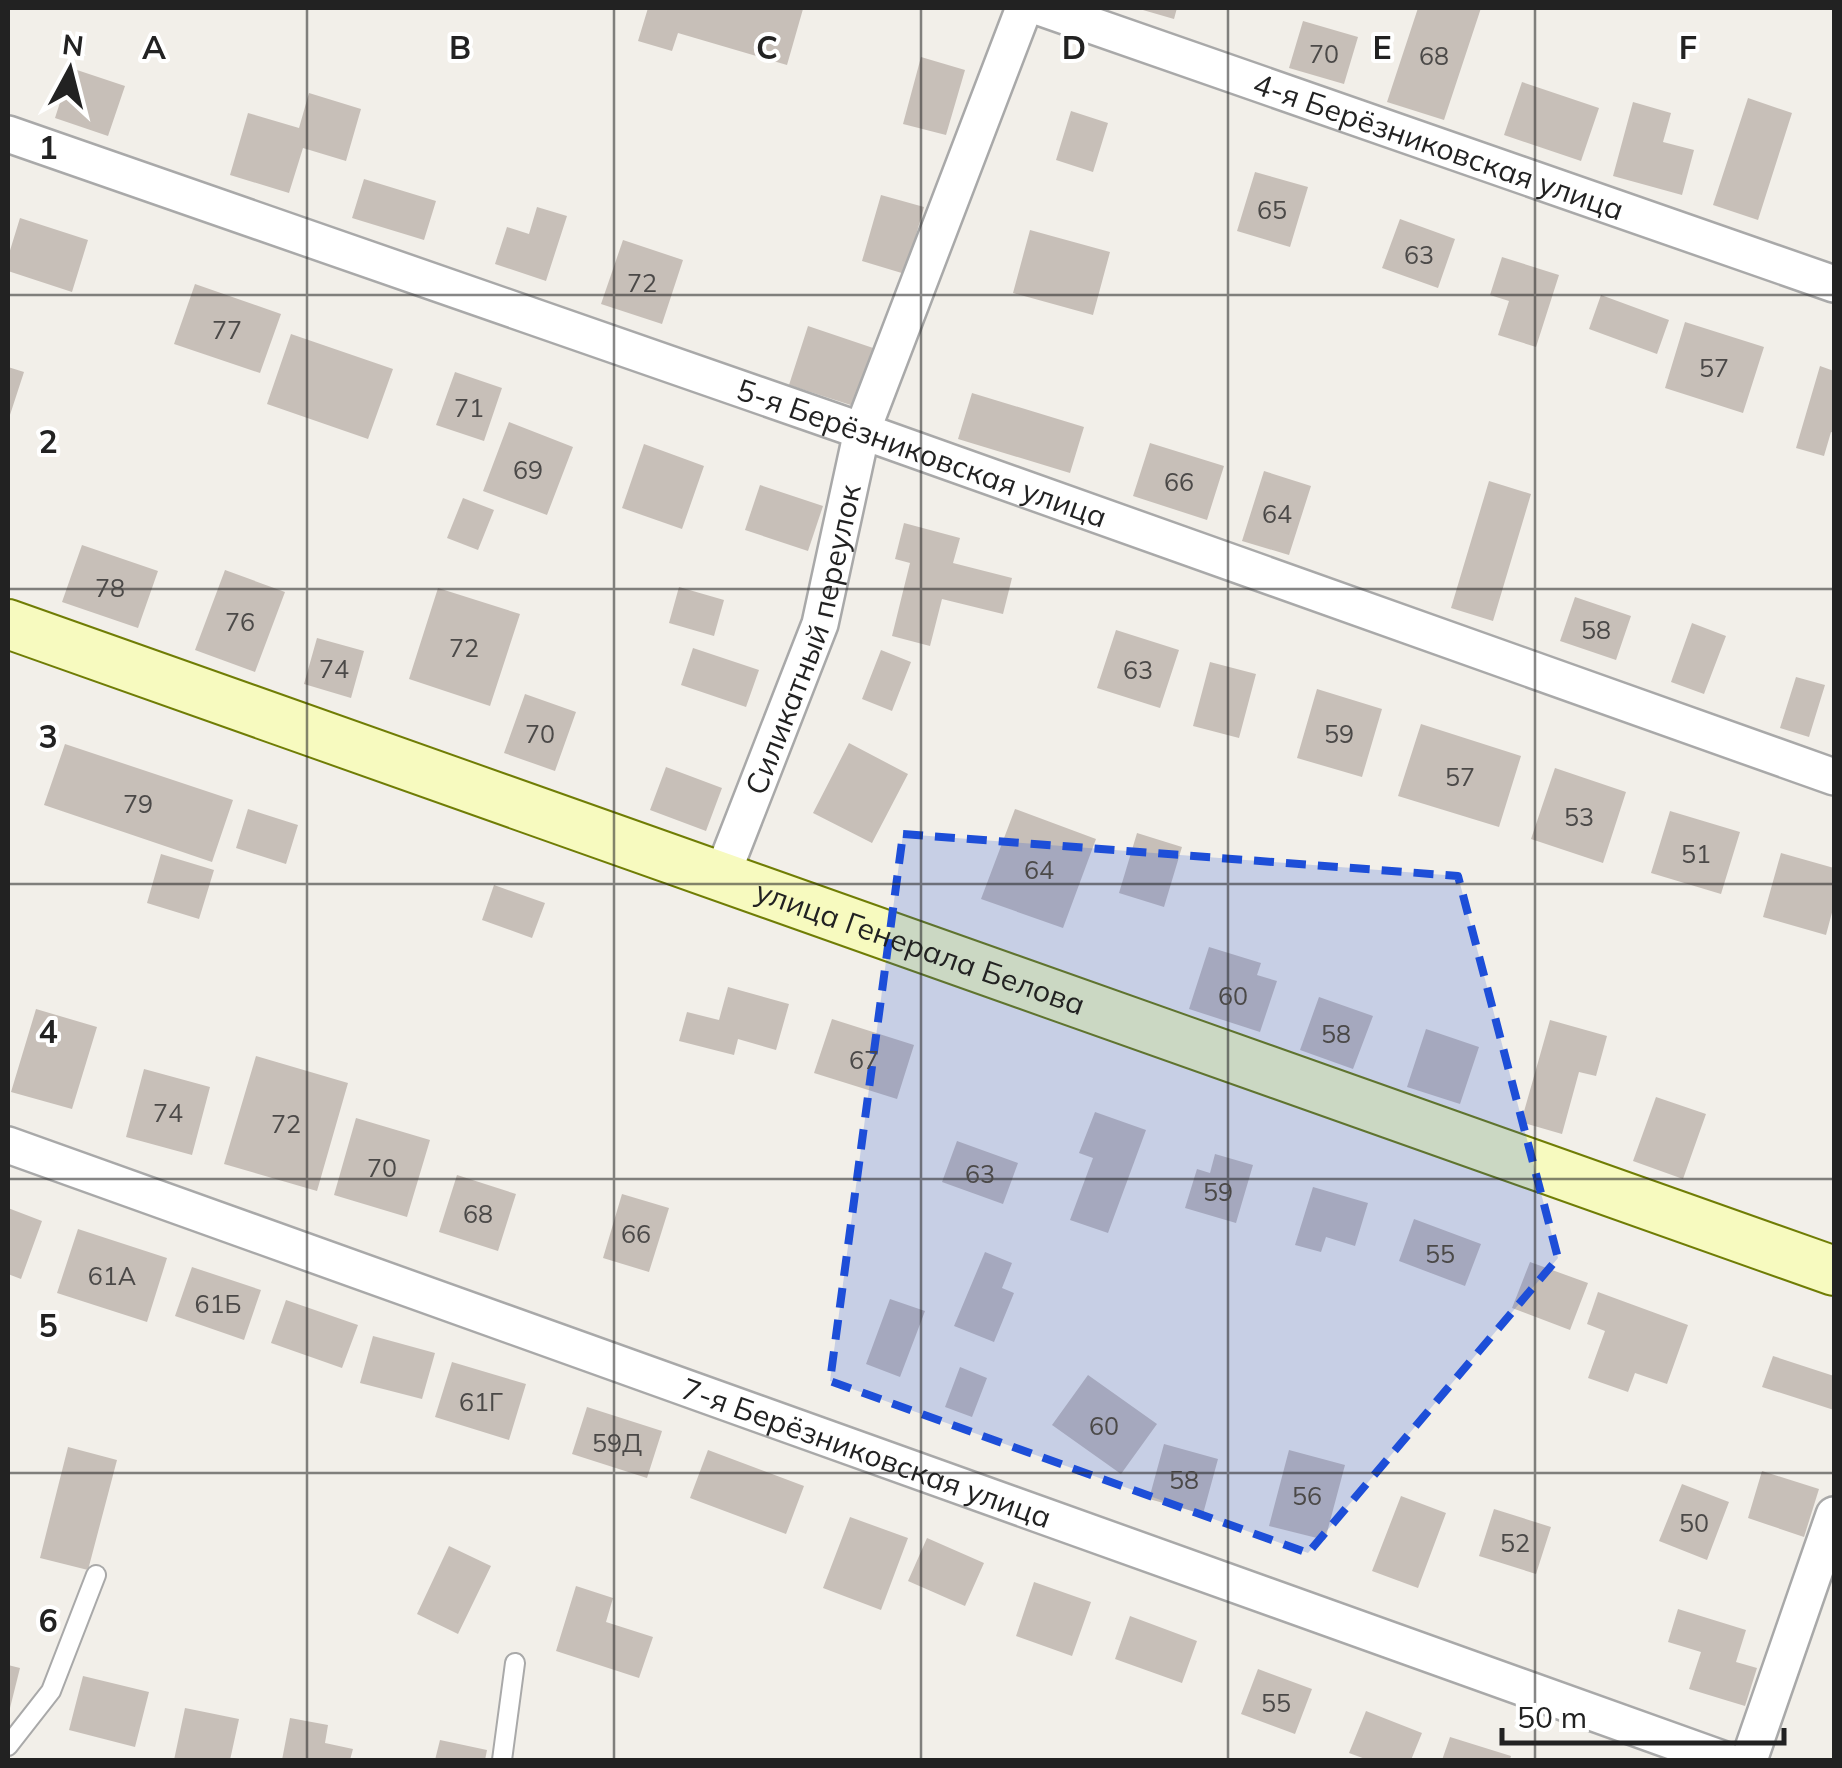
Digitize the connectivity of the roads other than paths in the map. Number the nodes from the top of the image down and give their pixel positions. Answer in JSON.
{"nodes":[{"id":1,"x":1024,"y":8,"type":"edge"},
{"id":2,"x":1042,"y":8,"type":"edge"},
{"id":3,"x":8,"y":134,"type":"edge"},
{"id":4,"x":1834,"y":284,"type":"edge"},
{"id":5,"x":862,"y":431,"type":"junction"},
{"id":6,"x":8,"y":624,"type":"edge"},
{"id":7,"x":1834,"y":777,"type":"edge"},
{"id":8,"x":722,"y":875,"type":"junction"},
{"id":9,"x":8,"y":1146,"type":"edge"},
{"id":10,"x":1834,"y":1271,"type":"edge"},
{"id":11,"x":1834,"y":1515,"type":"edge"},
{"id":12,"x":96,"y":1575,"type":"dead end"},
{"id":13,"x":515,"y":1662,"type":"dead end"},
{"id":14,"x":8,"y":1746,"type":"edge"},
{"id":15,"x":502,"y":1760,"type":"edge"},
{"id":16,"x":1725,"y":1760,"type":"edge"},
{"id":17,"x":1750,"y":1760,"type":"edge"}],
"edges":[{"from":1,"to":5,"type":"street","name":"Силикатный переулок"},
{"from":2,"to":4,"type":"street","name":"4-я Берёзниковская улица"},
{"from":3,"to":5,"type":"street","name":"5-я Берёзниковская улица"},
{"from":5,"to":7,"type":"street","name":"5-я Берёзниковская улица"},
{"from":5,"to":8,"type":"street","name":"Силикатный переулок"},
{"from":6,"to":8,"type":"main road","name":"улица Генерала Белова"},
{"from":8,"to":10,"type":"main road","name":"улица Генерала Белова"},
{"from":9,"to":16,"type":"street","name":"7-я Берёзниковская улица"},
{"from":11,"to":17,"type":"street"},
{"from":12,"to":14,"type":"lane"},
{"from":13,"to":15,"type":"lane"}]}
